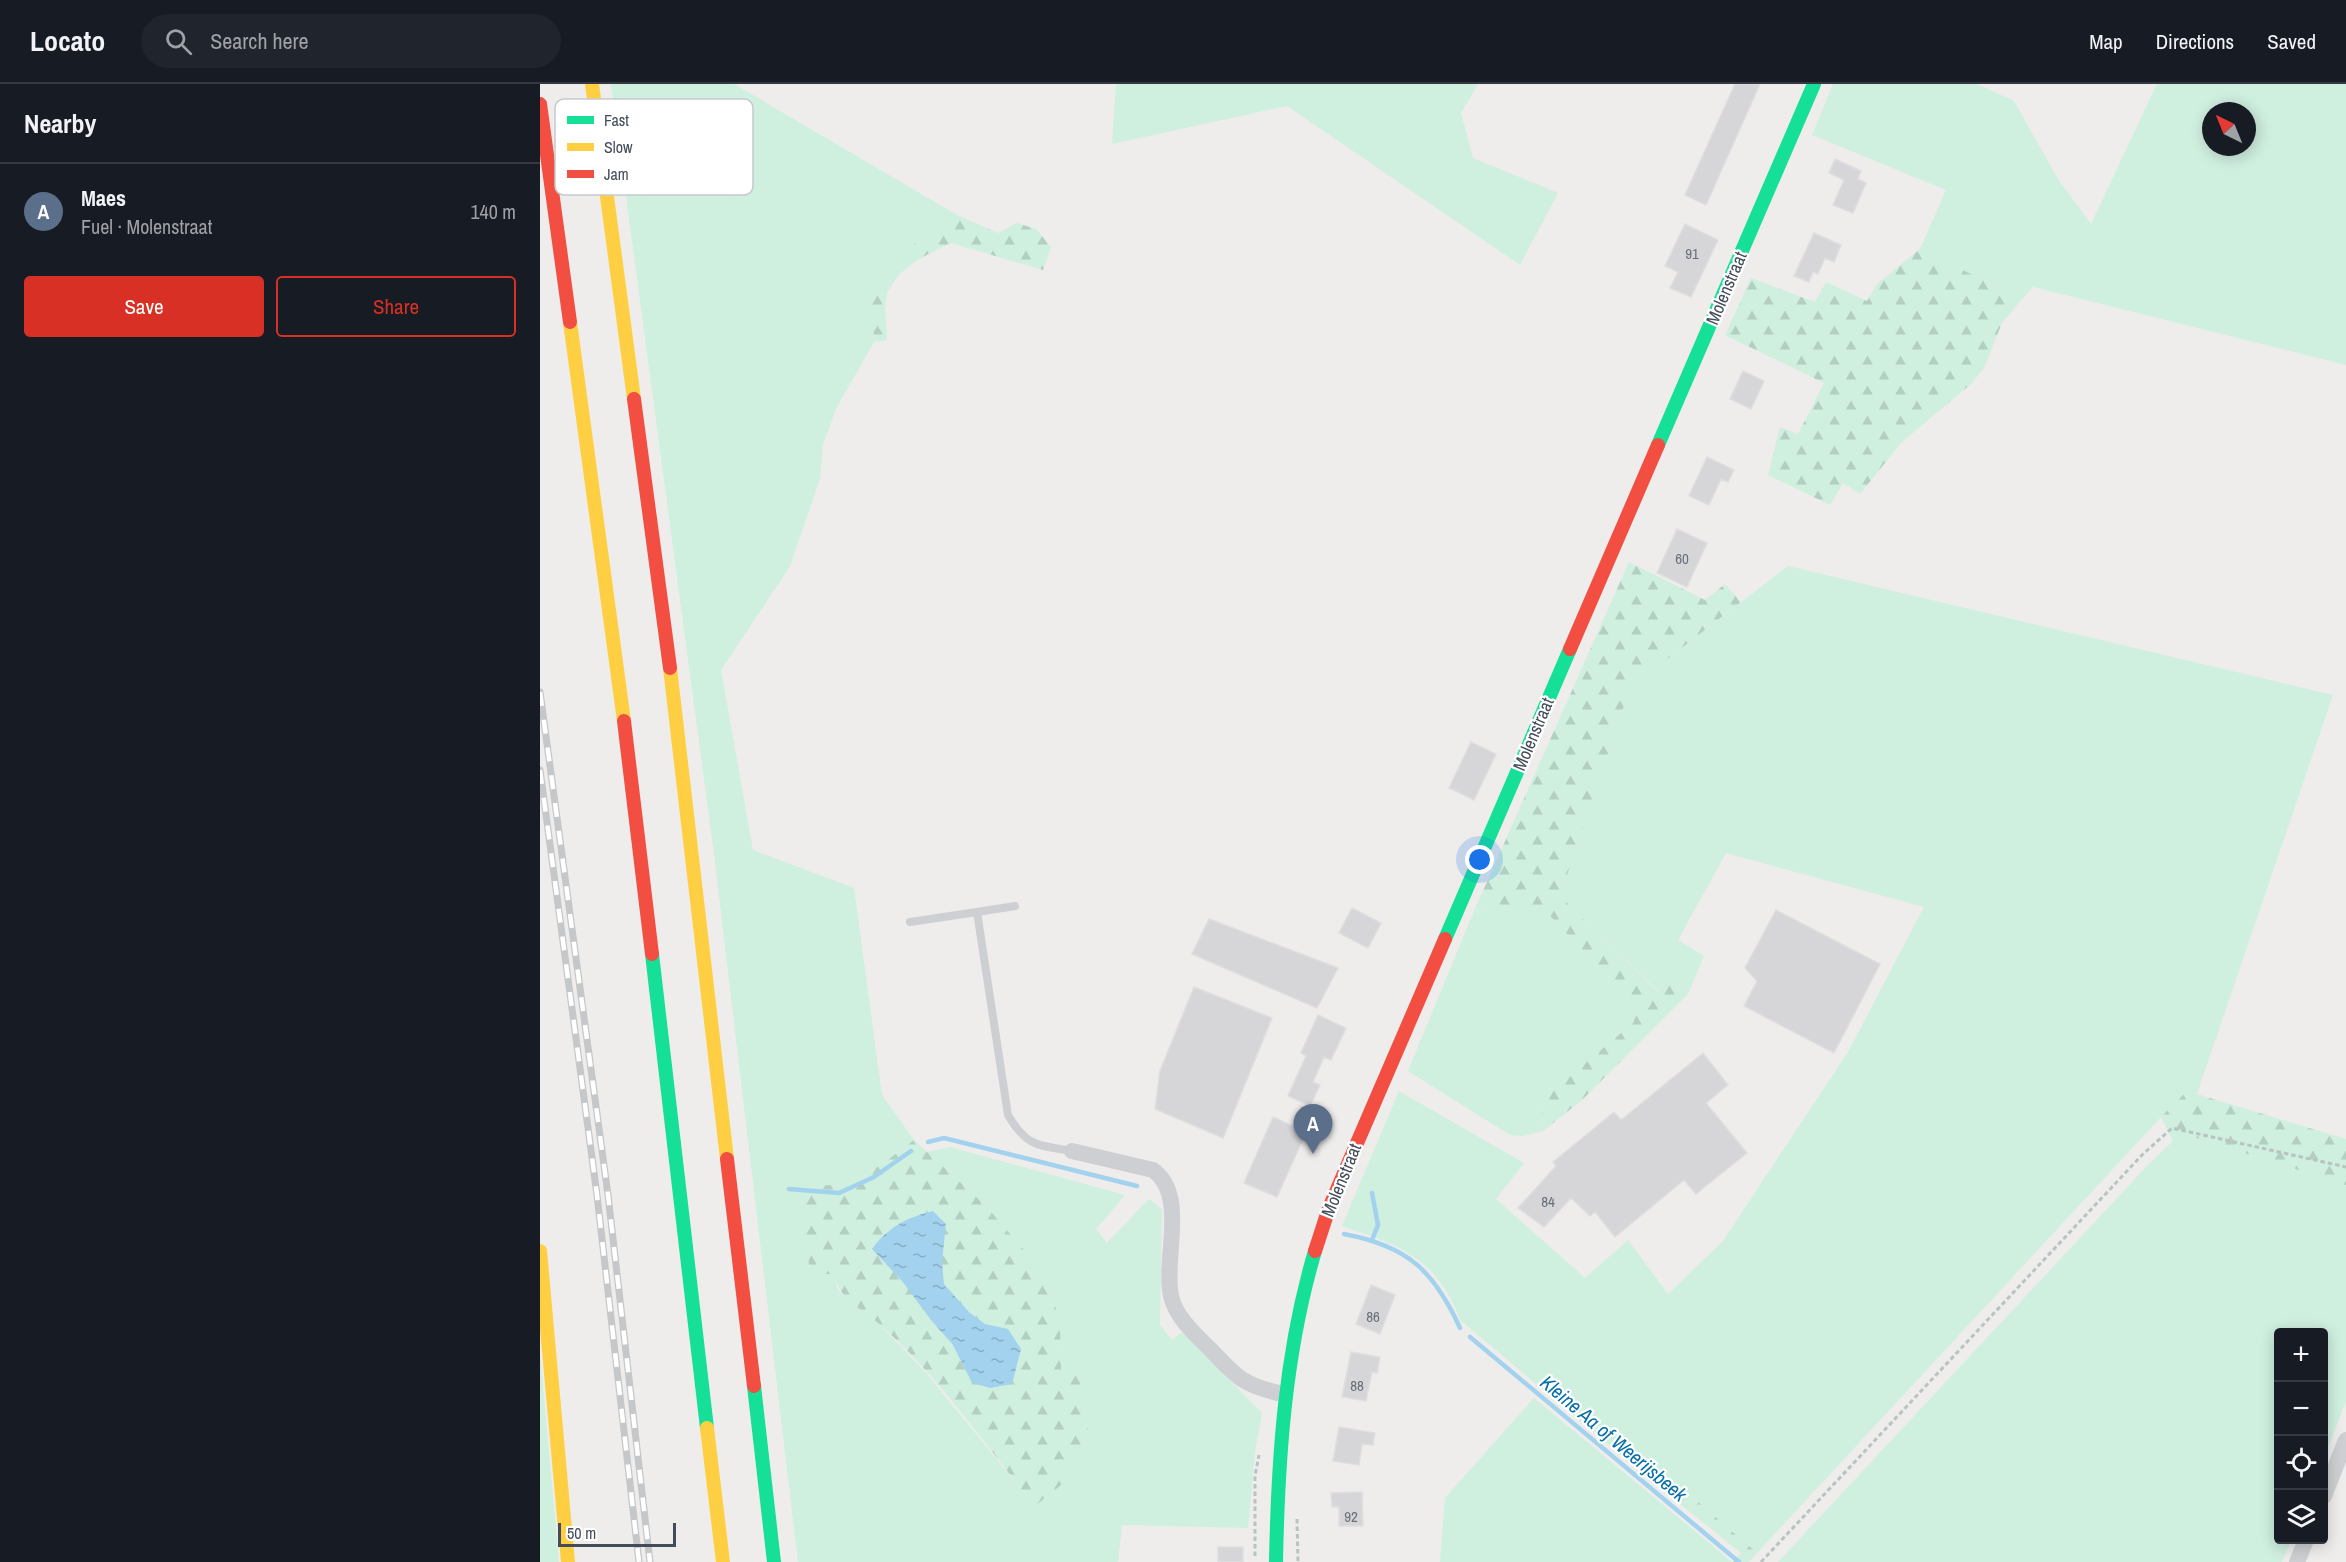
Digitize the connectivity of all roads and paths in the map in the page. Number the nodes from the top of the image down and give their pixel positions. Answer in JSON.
{"nodes":[{"id":1,"x":592,"y":84,"type":"edge"},
{"id":2,"x":1814,"y":84,"type":"edge"},
{"id":3,"x":594,"y":99,"type":"edge"},
{"id":4,"x":540,"y":104,"type":"edge"},
{"id":5,"x":607,"y":195,"type":"edge"},
{"id":6,"x":1015,"y":906,"type":"dead end"},
{"id":7,"x":977,"y":912,"type":"junction"},
{"id":8,"x":910,"y":922,"type":"dead end"},
{"id":9,"x":1072,"y":1151,"type":"joint"},
{"id":10,"x":2346,"y":1167,"type":"edge"},
{"id":11,"x":540,"y":1251,"type":"edge"},
{"id":12,"x":1283,"y":1394,"type":"junction"},
{"id":13,"x":2346,"y":1440,"type":"edge"},
{"id":14,"x":2326,"y":1490,"type":"edge"},
{"id":15,"x":1297,"y":1510,"type":"dead end"},
{"id":16,"x":2304,"y":1544,"type":"edge"},
{"id":17,"x":568,"y":1562,"type":"edge"},
{"id":18,"x":723,"y":1562,"type":"edge"},
{"id":19,"x":774,"y":1562,"type":"edge"},
{"id":20,"x":1276,"y":1562,"type":"edge"},
{"id":21,"x":1298,"y":1562,"type":"edge"},
{"id":22,"x":1761,"y":1562,"type":"edge"},
{"id":23,"x":2297,"y":1562,"type":"edge"}],
"edges":[{"from":1,"to":3,"type":"main road"},
{"from":2,"to":12,"type":"main road","name":"Molenstraat"},
{"from":4,"to":18,"type":"main road"},
{"from":5,"to":19,"type":"main road"},
{"from":6,"to":7,"type":"lane"},
{"from":7,"to":8,"type":"lane"},
{"from":7,"to":9,"type":"lane"},
{"from":9,"to":12,"type":"street"},
{"from":10,"to":22,"type":"path"},
{"from":11,"to":17,"type":"main road"},
{"from":12,"to":20,"type":"main road","name":"Molenstraat"},
{"from":13,"to":14,"type":"street"},
{"from":15,"to":21,"type":"path"},
{"from":16,"to":23,"type":"street"}]}
